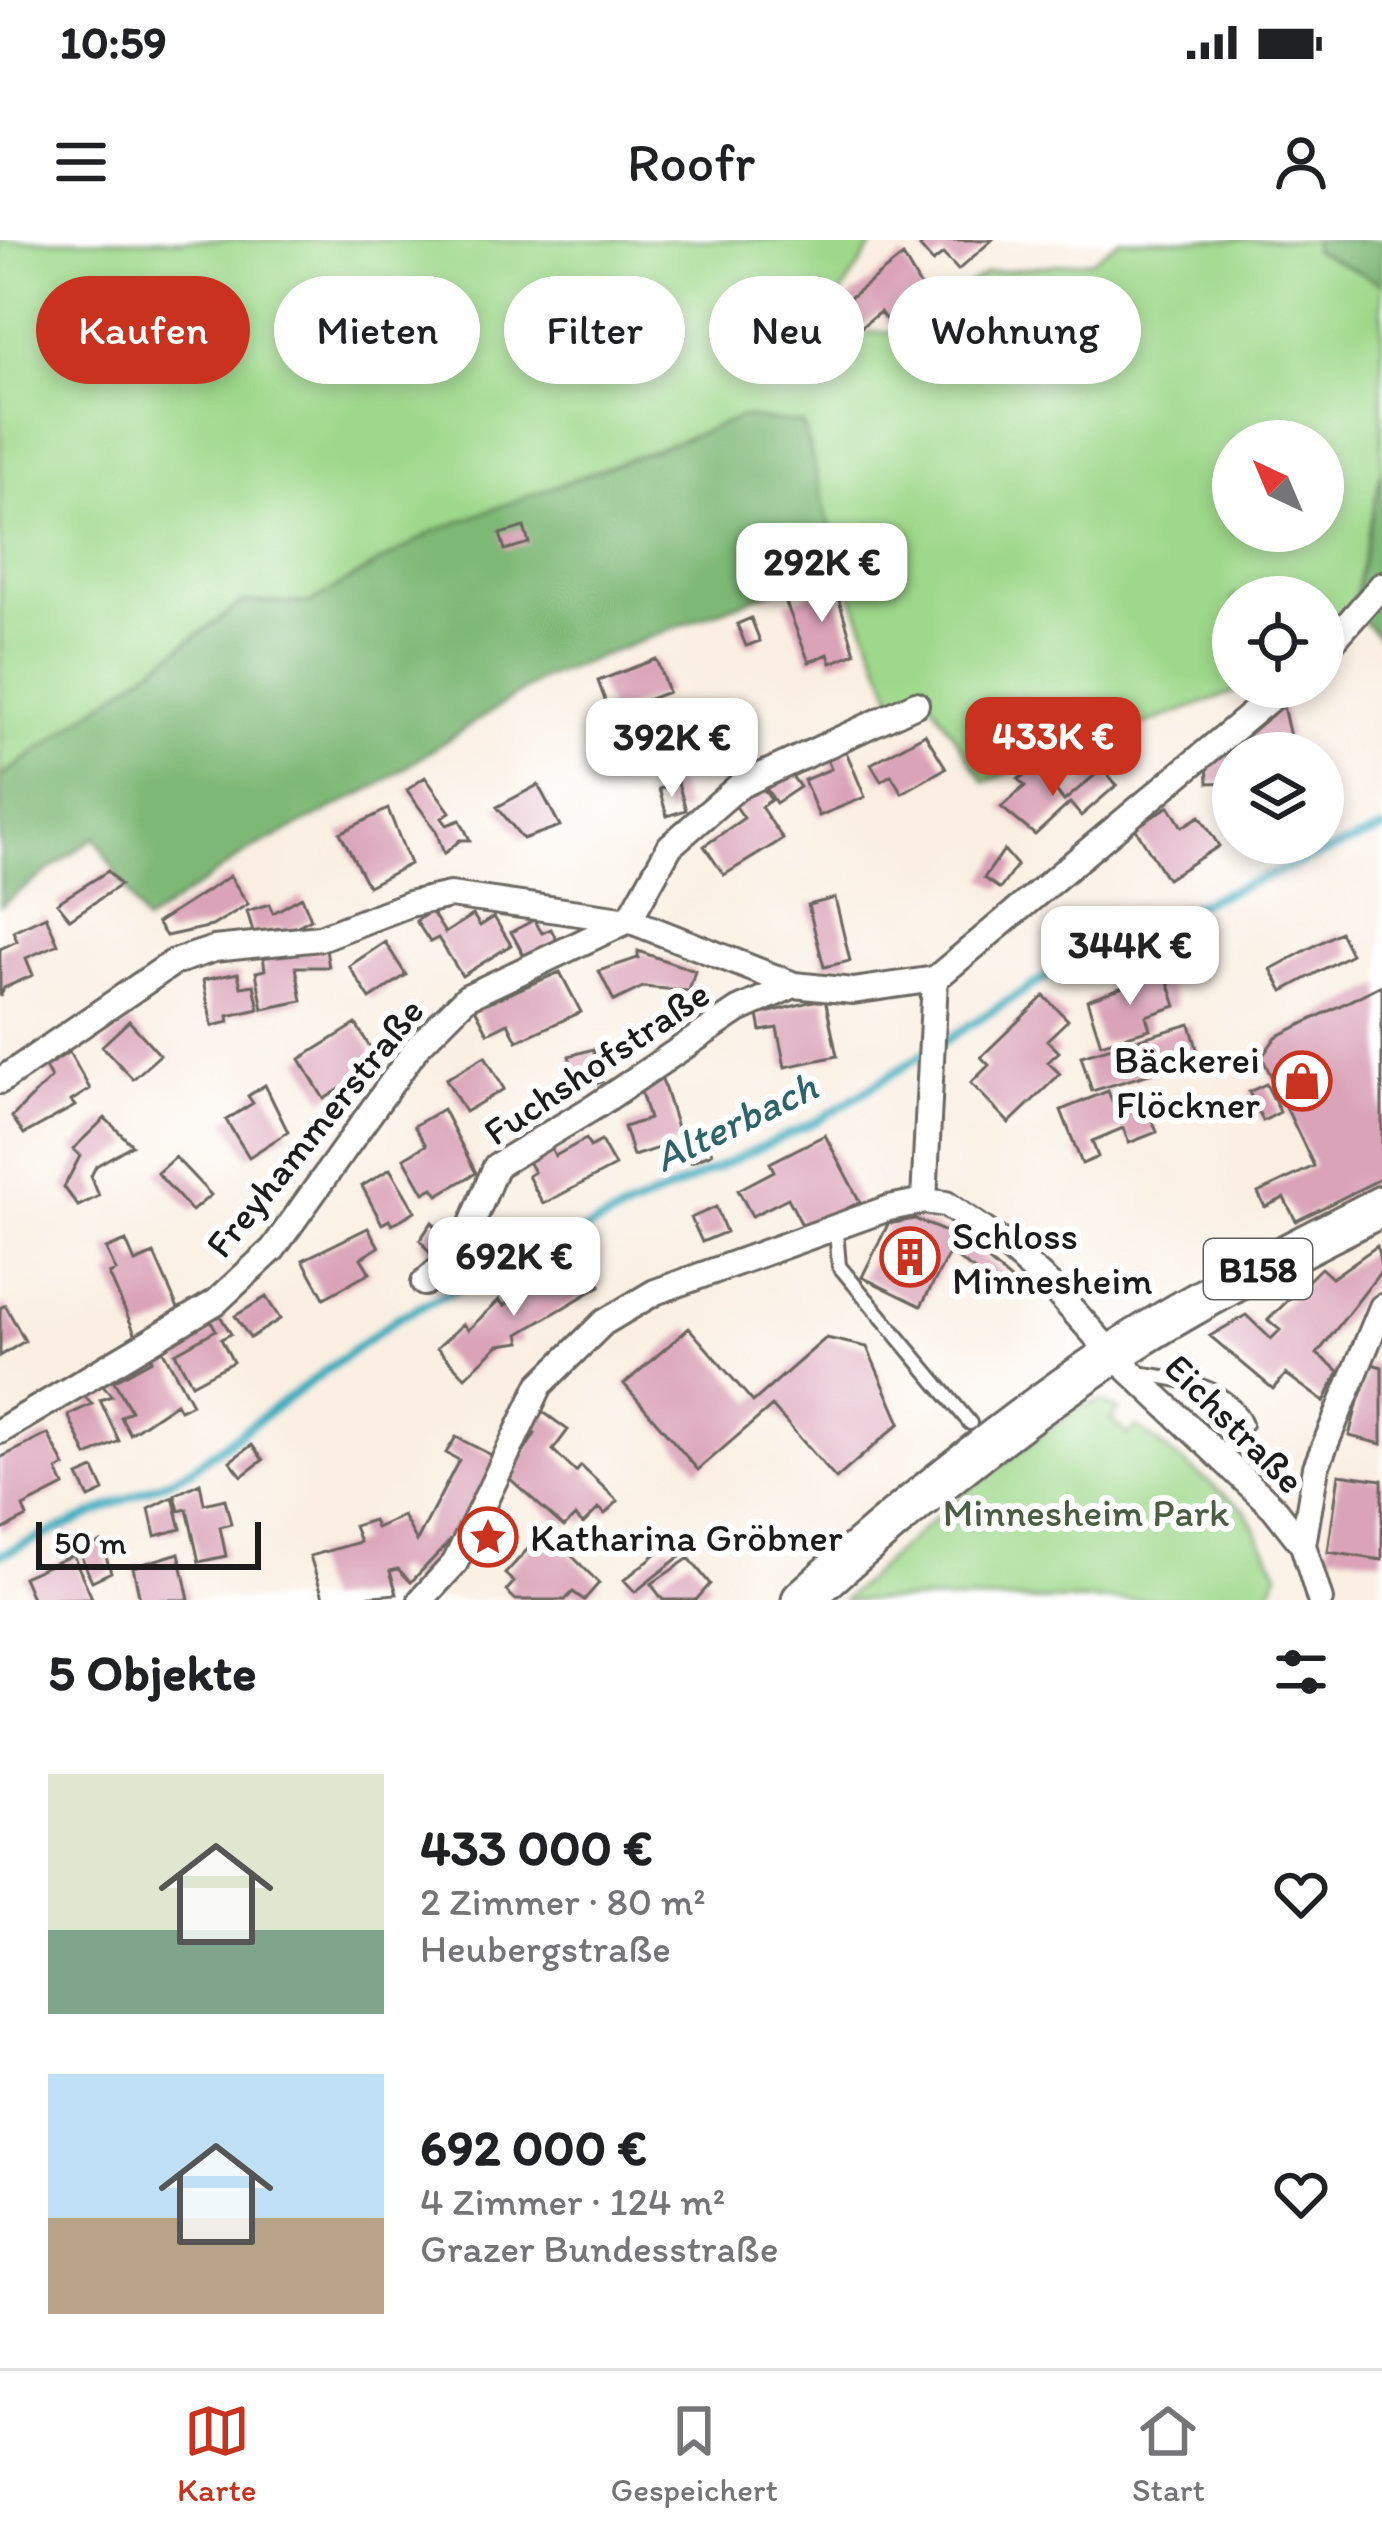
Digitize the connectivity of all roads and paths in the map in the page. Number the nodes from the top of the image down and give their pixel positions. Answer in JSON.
{"nodes":[{"id":1,"x":1382,"y":585,"type":"edge"},
{"id":2,"x":1344,"y":628,"type":"edge"},
{"id":3,"x":916,"y":704,"type":"dead end"},
{"id":4,"x":1259,"y":708,"type":"edge"},
{"id":5,"x":629,"y":920,"type":"junction"},
{"id":6,"x":935,"y":979,"type":"junction"},
{"id":7,"x":794,"y":985,"type":"junction"},
{"id":8,"x":0,"y":1081,"type":"edge"},
{"id":9,"x":924,"y":1201,"type":"junction"},
{"id":10,"x":1382,"y":1206,"type":"edge"},
{"id":11,"x":836,"y":1231,"type":"junction"},
{"id":12,"x":424,"y":1283,"type":"dead end"},
{"id":13,"x":1382,"y":1307,"type":"edge"},
{"id":14,"x":1122,"y":1363,"type":"junction"},
{"id":15,"x":970,"y":1423,"type":"dead end"},
{"id":16,"x":0,"y":1431,"type":"edge"},
{"id":17,"x":1223,"y":1455,"type":"junction"},
{"id":18,"x":1303,"y":1545,"type":"junction"},
{"id":19,"x":422,"y":1600,"type":"edge"},
{"id":20,"x":802,"y":1600,"type":"edge"},
{"id":21,"x":1320,"y":1600,"type":"edge"}],
"edges":[{"from":1,"to":2,"type":"street"},
{"from":3,"to":5,"type":"street"},
{"from":4,"to":6,"type":"street"},
{"from":5,"to":7,"type":"street"},
{"from":5,"to":8,"type":"street"},
{"from":5,"to":16,"type":"street","name":"Freyhammerstraße"},
{"from":6,"to":7,"type":"street"},
{"from":6,"to":9,"type":"street"},
{"from":7,"to":12,"type":"street","name":"Fuchshofstraße"},
{"from":9,"to":11,"type":"street"},
{"from":9,"to":14,"type":"street","name":"Eichstraße"},
{"from":10,"to":14,"type":"main road","number":"B158"},
{"from":11,"to":15,"type":"lane"},
{"from":11,"to":19,"type":"street"},
{"from":13,"to":18,"type":"street","name":"Eichstraße"},
{"from":14,"to":17,"type":"street","name":"Eichstraße"},
{"from":14,"to":17,"type":"lane"},
{"from":14,"to":20,"type":"main road","number":"B158"},
{"from":17,"to":18,"type":"street","name":"Eichstraße"},
{"from":18,"to":21,"type":"street","name":"Eichstraße"}]}
